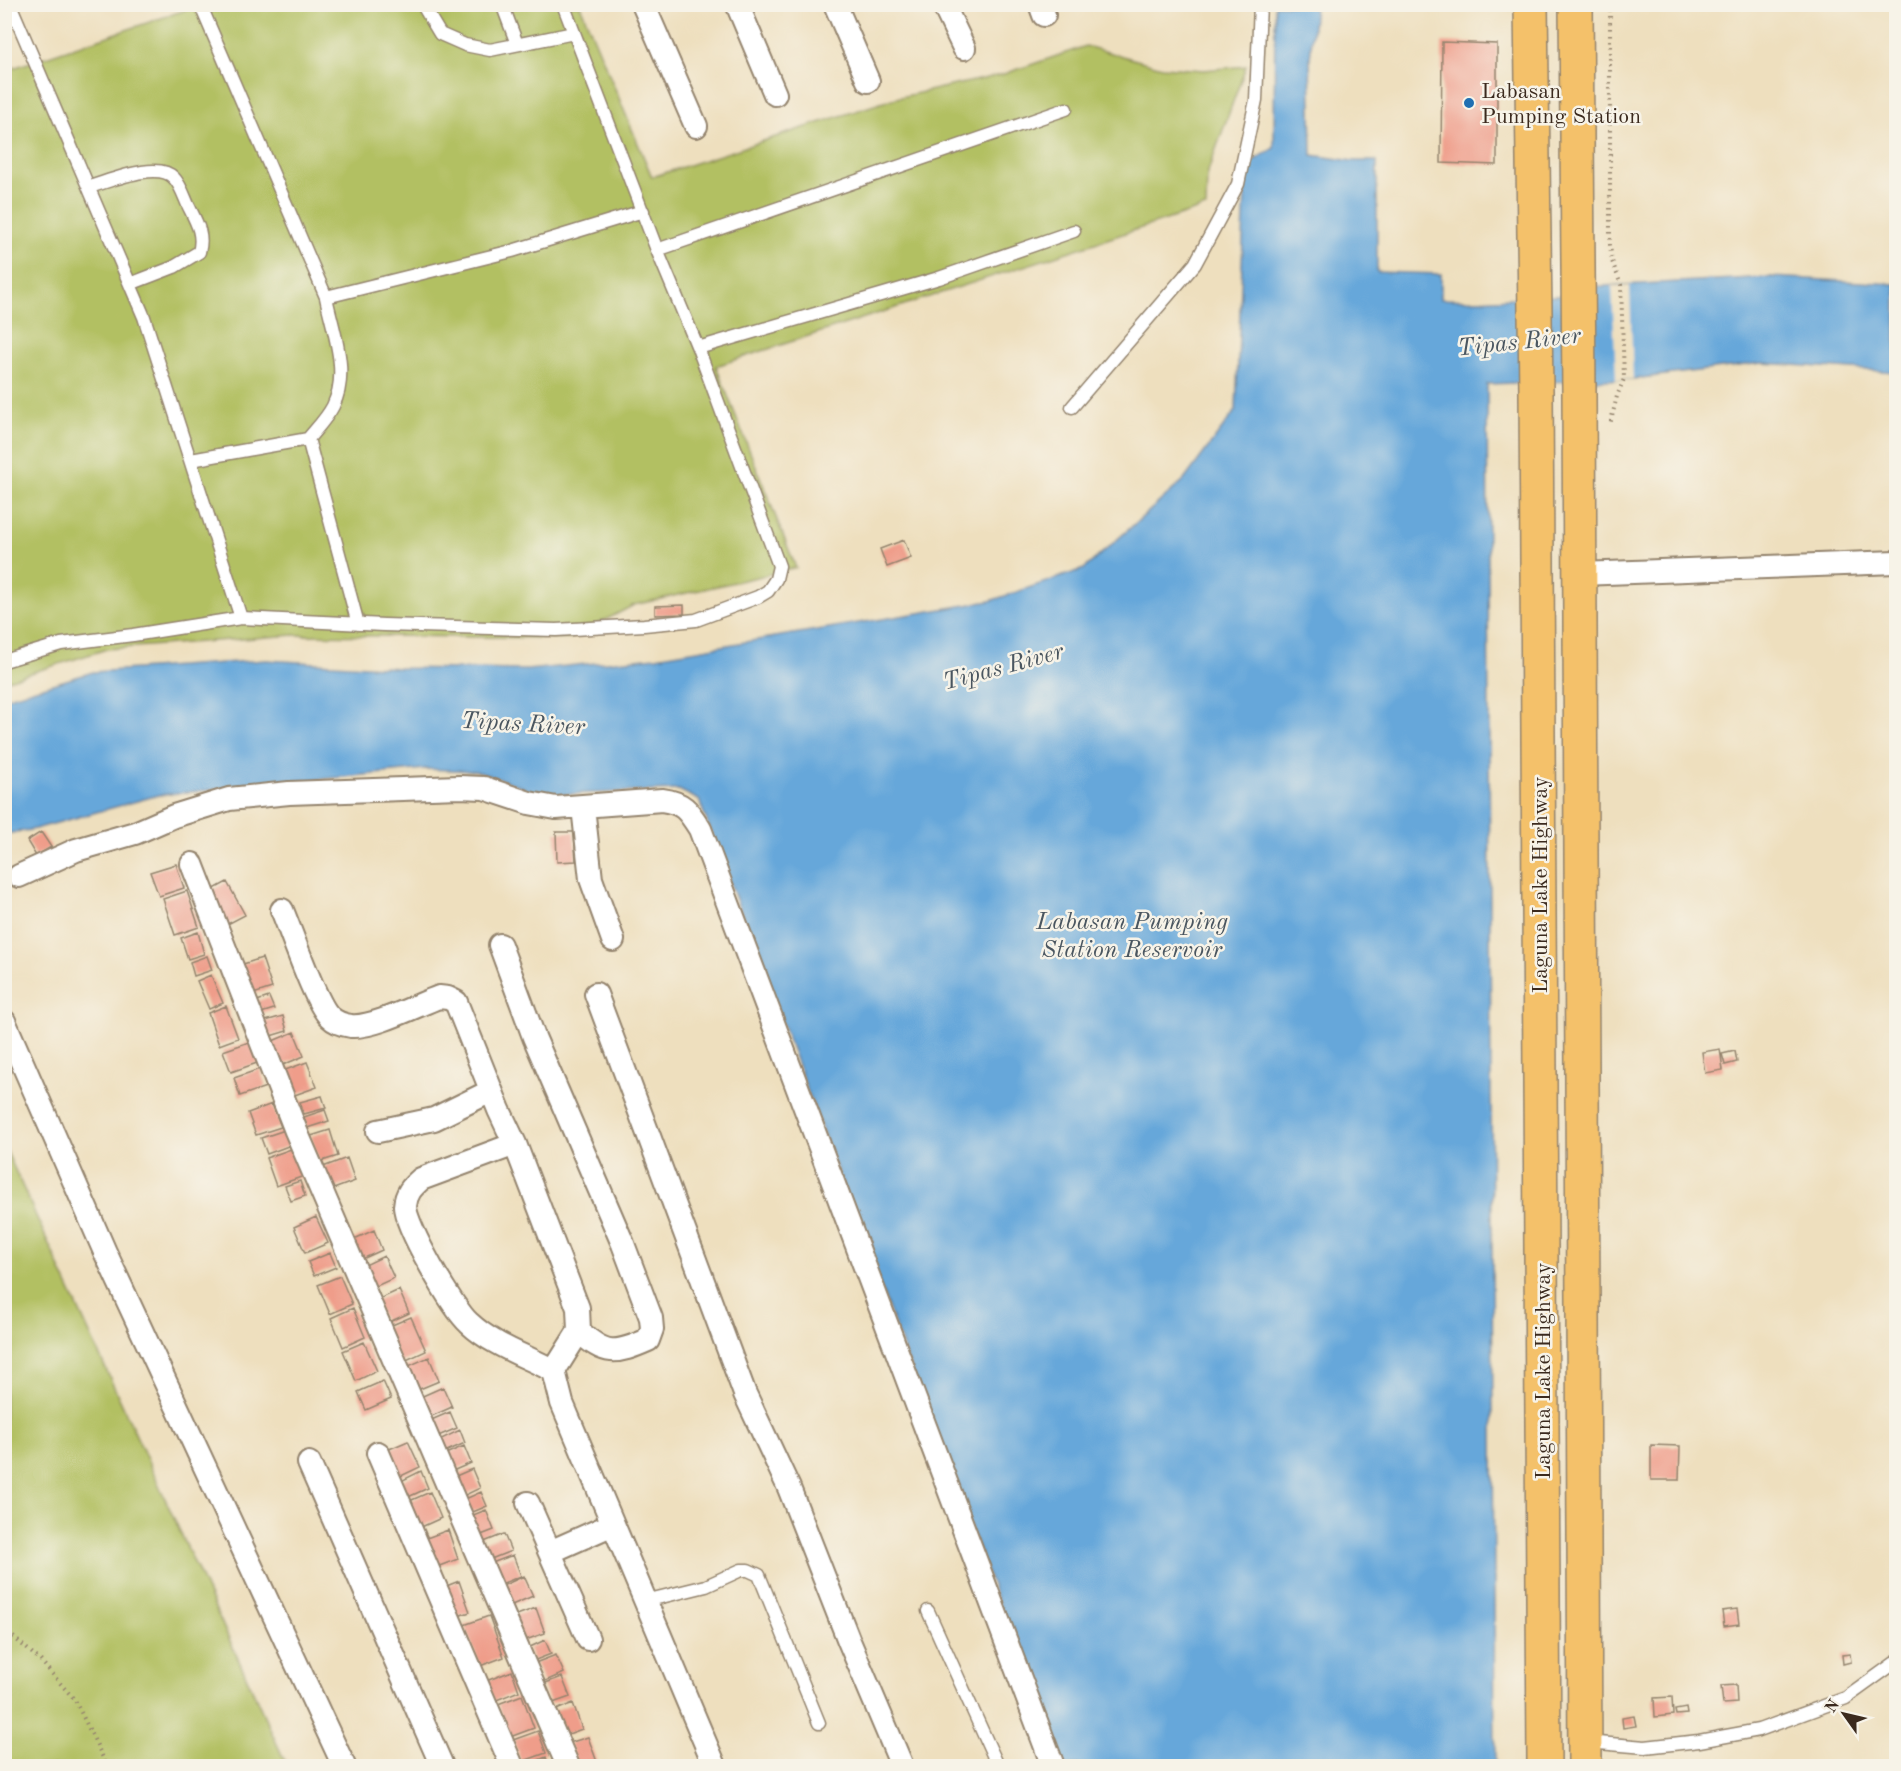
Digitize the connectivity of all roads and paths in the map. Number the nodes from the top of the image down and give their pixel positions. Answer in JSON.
{"nodes":[{"id":1,"x":10,"y":4,"type":"edge"},
{"id":2,"x":200,"y":4,"type":"edge"},
{"id":3,"x":422,"y":4,"type":"edge"},
{"id":4,"x":502,"y":4,"type":"edge"},
{"id":5,"x":563,"y":4,"type":"edge"},
{"id":6,"x":643,"y":4,"type":"edge"},
{"id":7,"x":737,"y":4,"type":"edge"},
{"id":8,"x":835,"y":4,"type":"edge"},
{"id":9,"x":943,"y":4,"type":"edge"},
{"id":10,"x":1260,"y":4,"type":"edge"},
{"id":11,"x":1532,"y":4,"type":"edge"},
{"id":12,"x":1576,"y":4,"type":"edge"},
{"id":13,"x":1610,"y":4,"type":"edge"},
{"id":14,"x":574,"y":33,"type":"junction"},
{"id":15,"x":517,"y":45,"type":"junction"},
{"id":16,"x":964,"y":48,"type":"dead end"},
{"id":17,"x":868,"y":81,"type":"dead end"},
{"id":18,"x":775,"y":94,"type":"dead end"},
{"id":19,"x":1066,"y":109,"type":"dead end"},
{"id":20,"x":696,"y":126,"type":"dead end"},
{"id":21,"x":88,"y":188,"type":"junction"},
{"id":22,"x":643,"y":211,"type":"junction"},
{"id":23,"x":1074,"y":231,"type":"dead end"},
{"id":24,"x":657,"y":250,"type":"junction"},
{"id":25,"x":130,"y":284,"type":"junction"},
{"id":26,"x":326,"y":297,"type":"junction"},
{"id":27,"x":698,"y":348,"type":"junction"},
{"id":28,"x":1624,"y":380,"type":"dead end"},
{"id":29,"x":1072,"y":407,"type":"dead end"},
{"id":30,"x":308,"y":440,"type":"junction"},
{"id":31,"x":191,"y":460,"type":"junction"},
{"id":32,"x":1896,"y":562,"type":"edge"},
{"id":33,"x":1580,"y":574,"type":"junction"},
{"id":34,"x":241,"y":618,"type":"junction"},
{"id":35,"x":358,"y":624,"type":"junction"},
{"id":36,"x":4,"y":661,"type":"edge"},
{"id":37,"x":583,"y":807,"type":"junction"},
{"id":38,"x":192,"y":864,"type":"dead end"},
{"id":39,"x":19,"y":876,"type":"dead end"},
{"id":40,"x":282,"y":910,"type":"dead end"},
{"id":41,"x":613,"y":940,"type":"dead end"},
{"id":42,"x":500,"y":945,"type":"dead end"},
{"id":43,"x":596,"y":994,"type":"dead end"},
{"id":44,"x":4,"y":1021,"type":"edge"},
{"id":45,"x":491,"y":1091,"type":"junction"},
{"id":46,"x":378,"y":1131,"type":"dead end"},
{"id":47,"x":515,"y":1144,"type":"junction"},
{"id":48,"x":579,"y":1331,"type":"junction"},
{"id":49,"x":554,"y":1371,"type":"junction"},
{"id":50,"x":378,"y":1452,"type":"dead end"},
{"id":51,"x":1583,"y":1455,"type":"junction"},
{"id":52,"x":1543,"y":1456,"type":"junction"},
{"id":53,"x":309,"y":1463,"type":"dead end"},
{"id":54,"x":528,"y":1503,"type":"dead end"},
{"id":55,"x":613,"y":1524,"type":"junction"},
{"id":56,"x":550,"y":1552,"type":"junction"},
{"id":57,"x":645,"y":1601,"type":"junction"},
{"id":58,"x":928,"y":1611,"type":"dead end"},
{"id":59,"x":4,"y":1629,"type":"edge"},
{"id":60,"x":588,"y":1639,"type":"dead end"},
{"id":61,"x":1896,"y":1662,"type":"edge"},
{"id":62,"x":819,"y":1723,"type":"dead end"},
{"id":63,"x":1585,"y":1754,"type":"edge"},
{"id":64,"x":107,"y":1767,"type":"edge"},
{"id":65,"x":344,"y":1767,"type":"edge"},
{"id":66,"x":442,"y":1767,"type":"edge"},
{"id":67,"x":512,"y":1767,"type":"edge"},
{"id":68,"x":568,"y":1767,"type":"edge"},
{"id":69,"x":715,"y":1767,"type":"edge"},
{"id":70,"x":902,"y":1767,"type":"edge"},
{"id":71,"x":998,"y":1767,"type":"edge"},
{"id":72,"x":1053,"y":1767,"type":"edge"},
{"id":73,"x":1545,"y":1767,"type":"edge"}],
"edges":[{"from":1,"to":21,"type":"lane"},
{"from":2,"to":26,"type":"lane"},
{"from":3,"to":15,"type":"lane"},
{"from":4,"to":15,"type":"lane"},
{"from":5,"to":14,"type":"lane"},
{"from":6,"to":20,"type":"street"},
{"from":7,"to":18,"type":"street"},
{"from":8,"to":17,"type":"street"},
{"from":9,"to":16,"type":"street"},
{"from":10,"to":29,"type":"lane"},
{"from":11,"to":52,"type":"main road","name":"Laguna Lake Highway"},
{"from":12,"to":33,"type":"main road","name":"Laguna Lake Highway"},
{"from":13,"to":28,"type":"path"},
{"from":14,"to":15,"type":"lane"},
{"from":14,"to":22,"type":"lane"},
{"from":19,"to":24,"type":"lane"},
{"from":21,"to":25,"type":"lane"},
{"from":21,"to":25,"type":"lane"},
{"from":22,"to":24,"type":"lane"},
{"from":22,"to":26,"type":"lane"},
{"from":23,"to":27,"type":"lane"},
{"from":24,"to":27,"type":"lane"},
{"from":25,"to":31,"type":"lane"},
{"from":26,"to":30,"type":"lane"},
{"from":27,"to":35,"type":"lane"},
{"from":30,"to":31,"type":"lane"},
{"from":30,"to":35,"type":"lane"},
{"from":31,"to":34,"type":"lane"},
{"from":32,"to":33,"type":"street"},
{"from":33,"to":51,"type":"main road","name":"Laguna Lake Highway"},
{"from":34,"to":35,"type":"lane"},
{"from":34,"to":36,"type":"lane"},
{"from":37,"to":39,"type":"street"},
{"from":37,"to":41,"type":"street"},
{"from":37,"to":72,"type":"street"},
{"from":38,"to":68,"type":"street"},
{"from":40,"to":45,"type":"street"},
{"from":42,"to":48,"type":"street"},
{"from":43,"to":70,"type":"street"},
{"from":44,"to":65,"type":"street"},
{"from":45,"to":46,"type":"street"},
{"from":45,"to":47,"type":"street"},
{"from":47,"to":48,"type":"street"},
{"from":47,"to":49,"type":"street"},
{"from":48,"to":49,"type":"street"},
{"from":49,"to":55,"type":"street"},
{"from":50,"to":67,"type":"street"},
{"from":51,"to":52,"type":"main road"},
{"from":51,"to":63,"type":"main road","name":"Laguna Lake Highway"},
{"from":52,"to":73,"type":"main road","name":"Laguna Lake Highway"},
{"from":53,"to":66,"type":"street"},
{"from":54,"to":56,"type":"street"},
{"from":55,"to":56,"type":"street"},
{"from":55,"to":57,"type":"street"},
{"from":56,"to":60,"type":"street"},
{"from":57,"to":62,"type":"lane"},
{"from":57,"to":69,"type":"street"},
{"from":58,"to":71,"type":"lane"},
{"from":59,"to":64,"type":"path"},
{"from":61,"to":63,"type":"lane"}]}
